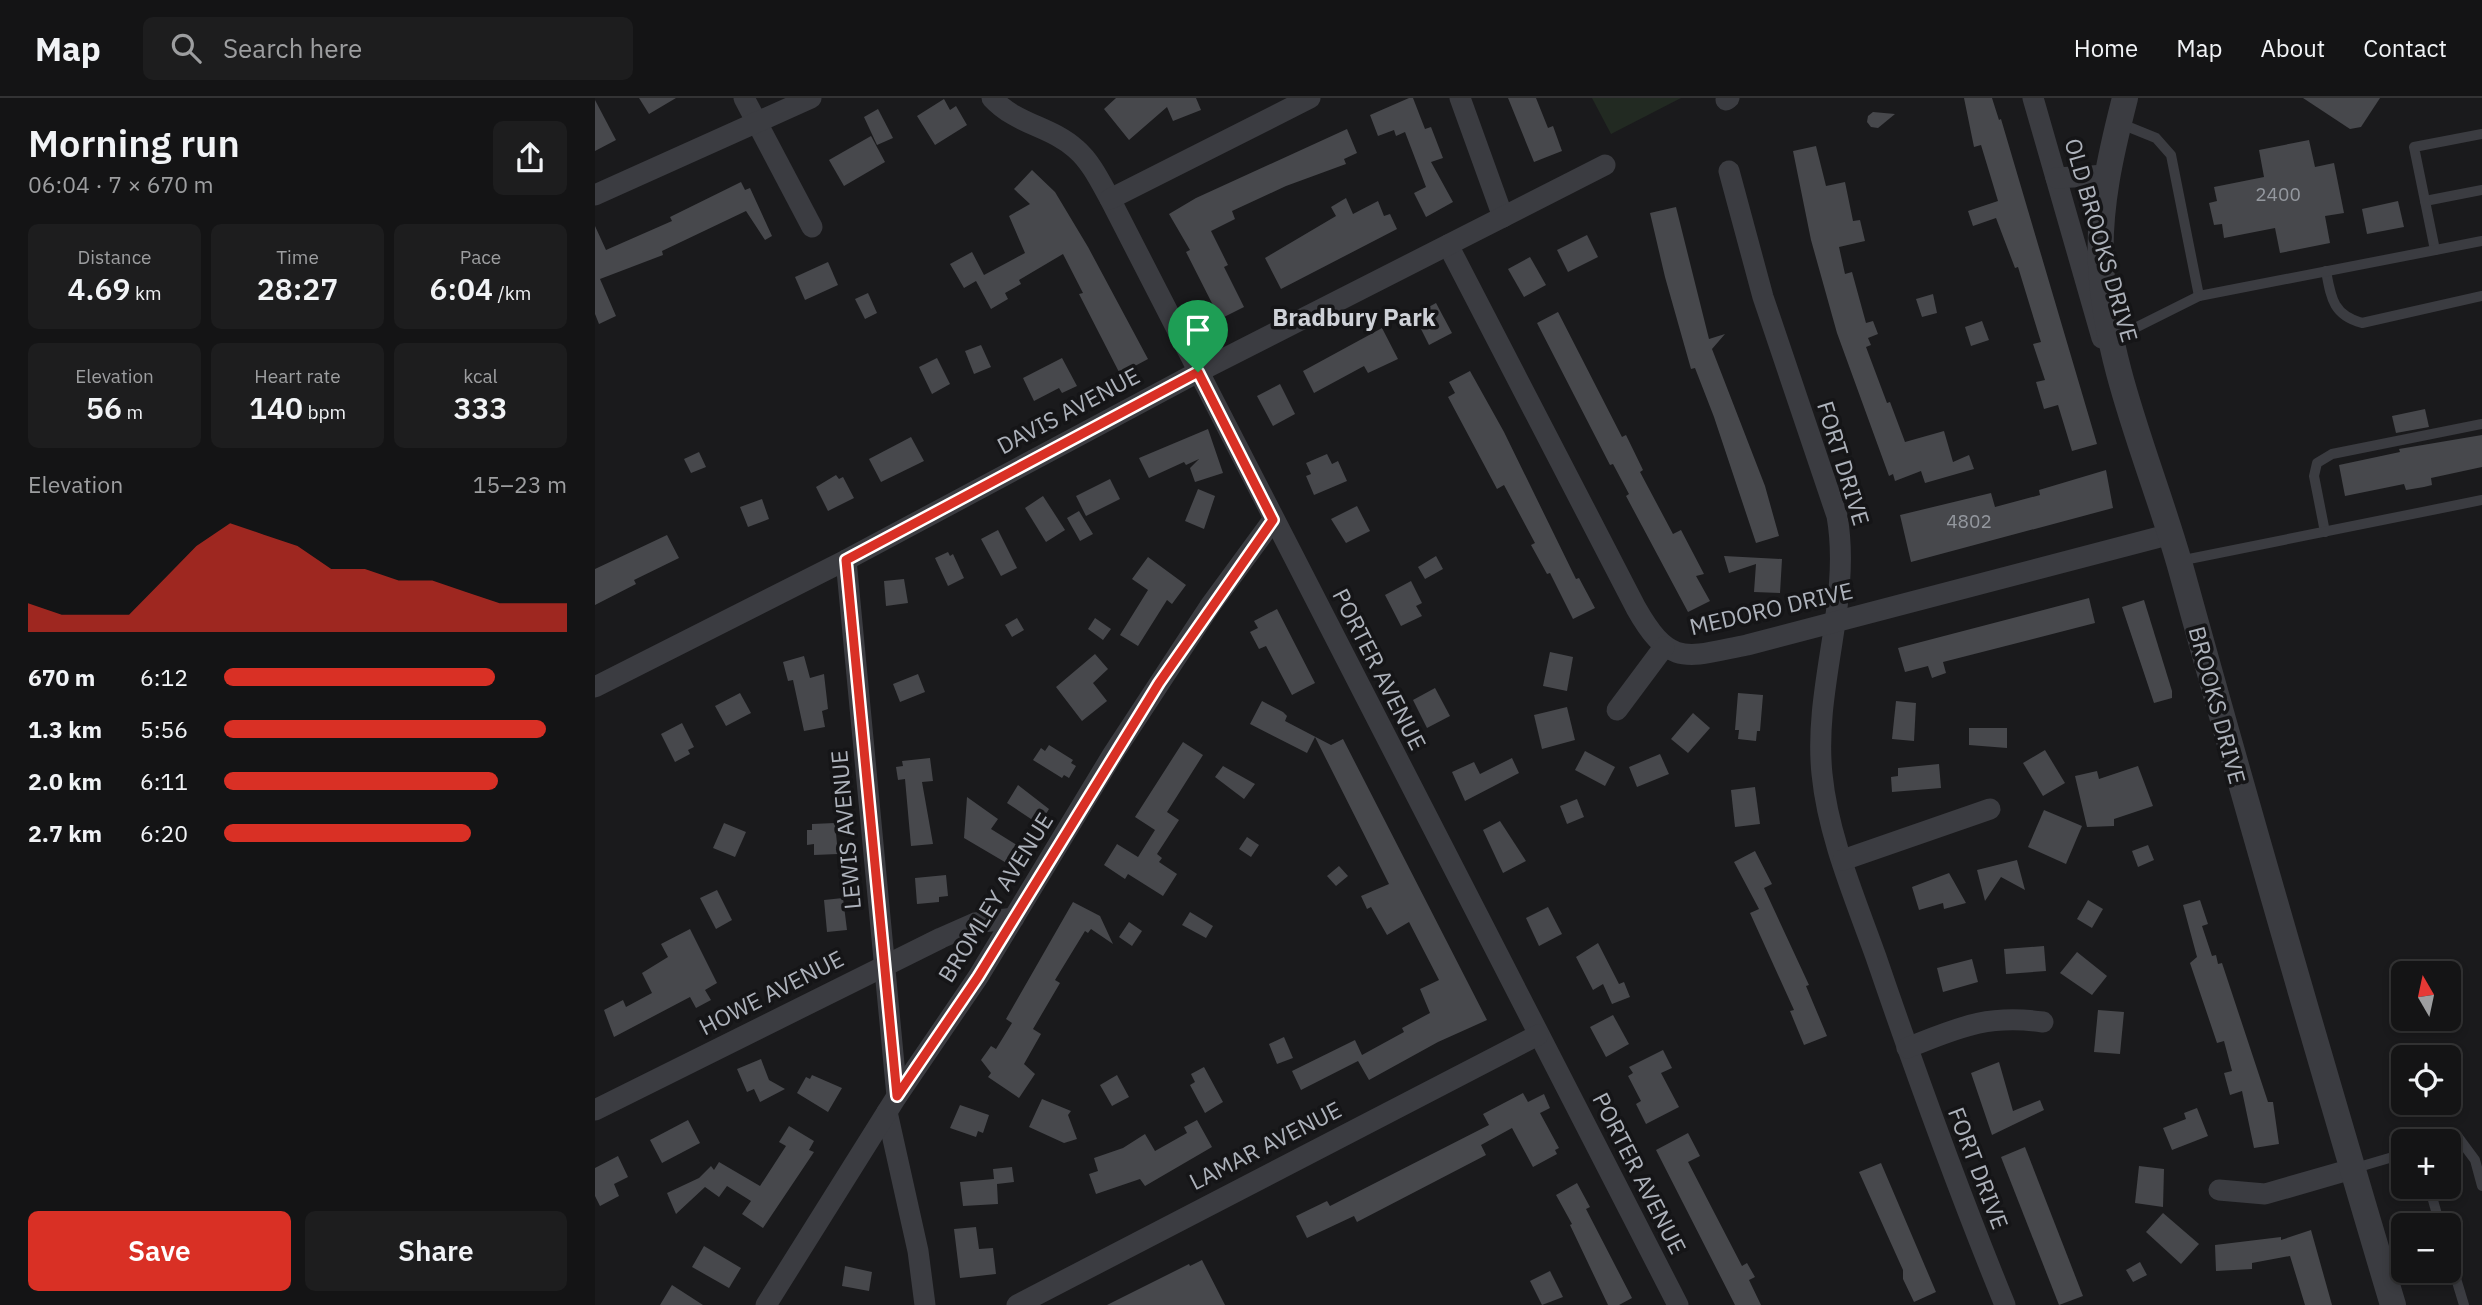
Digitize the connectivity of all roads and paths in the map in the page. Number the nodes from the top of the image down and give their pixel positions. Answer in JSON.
{"nodes":[{"id":1,"x":744,"y":98,"type":"edge"},
{"id":2,"x":811,"y":98,"type":"edge"},
{"id":3,"x":992,"y":98,"type":"edge"},
{"id":4,"x":1310,"y":98,"type":"edge"},
{"id":5,"x":1460,"y":98,"type":"edge"},
{"id":6,"x":2032,"y":98,"type":"edge"},
{"id":7,"x":2122,"y":111,"type":"edge"},
{"id":8,"x":756,"y":122,"type":"junction"},
{"id":9,"x":2482,"y":134,"type":"edge"},
{"id":10,"x":1605,"y":165,"type":"dead end"},
{"id":11,"x":1729,"y":171,"type":"dead end"},
{"id":12,"x":2107,"y":175,"type":"junction"},
{"id":13,"x":2056,"y":178,"type":"junction"},
{"id":14,"x":2482,"y":190,"type":"edge"},
{"id":15,"x":595,"y":195,"type":"edge"},
{"id":16,"x":1110,"y":199,"type":"junction"},
{"id":17,"x":2425,"y":201,"type":"junction"},
{"id":18,"x":1503,"y":217,"type":"junction"},
{"id":19,"x":812,"y":227,"type":"dead end"},
{"id":20,"x":2482,"y":241,"type":"edge"},
{"id":21,"x":1448,"y":245,"type":"junction"},
{"id":22,"x":2435,"y":250,"type":"junction"},
{"id":23,"x":2326,"y":271,"type":"junction"},
{"id":24,"x":2199,"y":296,"type":"junction"},
{"id":25,"x":2482,"y":296,"type":"edge"},
{"id":26,"x":2113,"y":340,"type":"junction"},
{"id":27,"x":1198,"y":372,"type":"junction"},
{"id":28,"x":2126,"y":394,"type":"junction"},
{"id":29,"x":2482,"y":424,"type":"edge"},
{"id":30,"x":2482,"y":500,"type":"edge"},
{"id":31,"x":1273,"y":520,"type":"junction"},
{"id":32,"x":2325,"y":532,"type":"junction"},
{"id":33,"x":2171,"y":534,"type":"junction"},
{"id":34,"x":846,"y":560,"type":"junction"},
{"id":35,"x":2179,"y":562,"type":"junction"},
{"id":36,"x":1834,"y":622,"type":"junction"},
{"id":37,"x":1664,"y":647,"type":"junction"},
{"id":38,"x":595,"y":687,"type":"edge"},
{"id":39,"x":1617,"y":710,"type":"dead end"},
{"id":40,"x":1990,"y":809,"type":"dead end"},
{"id":41,"x":1843,"y":860,"type":"junction"},
{"id":42,"x":1014,"y":918,"type":"junction"},
{"id":43,"x":884,"y":966,"type":"junction"},
{"id":44,"x":2043,"y":1022,"type":"dead end"},
{"id":45,"x":1538,"y":1035,"type":"junction"},
{"id":46,"x":1907,"y":1048,"type":"junction"},
{"id":47,"x":892,"y":1104,"type":"junction"},
{"id":48,"x":595,"y":1110,"type":"edge"},
{"id":49,"x":2461,"y":1141,"type":"edge"},
{"id":50,"x":2391,"y":1157,"type":"edge"},
{"id":51,"x":2352,"y":1168,"type":"junction"},
{"id":52,"x":2482,"y":1186,"type":"edge"},
{"id":53,"x":2220,"y":1190,"type":"dead end"},
{"id":54,"x":2457,"y":1283,"type":"edge"},
{"id":55,"x":766,"y":1305,"type":"edge"},
{"id":56,"x":925,"y":1305,"type":"edge"},
{"id":57,"x":1017,"y":1305,"type":"edge"},
{"id":58,"x":1678,"y":1305,"type":"edge"},
{"id":59,"x":2005,"y":1305,"type":"edge"},
{"id":60,"x":2393,"y":1305,"type":"edge"},
{"id":61,"x":2464,"y":1305,"type":"edge"}],
"edges":[{"from":1,"to":8,"type":"street"},
{"from":2,"to":8,"type":"street"},
{"from":3,"to":16,"type":"street","name":"PORTER AVENUE"},
{"from":4,"to":16,"type":"street"},
{"from":5,"to":18,"type":"street"},
{"from":6,"to":13,"type":"street","name":"OLD BROOKS DRIVE"},
{"from":7,"to":12,"type":"street","name":"BROOKS DRIVE"},
{"from":7,"to":24,"type":"lane"},
{"from":8,"to":15,"type":"street"},
{"from":8,"to":19,"type":"street"},
{"from":9,"to":17,"type":"lane"},
{"from":10,"to":18,"type":"street","name":"DAVIS AVENUE"},
{"from":11,"to":36,"type":"street","name":"FORT DRIVE"},
{"from":12,"to":13,"type":"street"},
{"from":12,"to":26,"type":"street","name":"BROOKS DRIVE"},
{"from":13,"to":28,"type":"street","name":"OLD BROOKS DRIVE"},
{"from":14,"to":17,"type":"lane"},
{"from":16,"to":27,"type":"street","name":"PORTER AVENUE"},
{"from":17,"to":22,"type":"lane"},
{"from":18,"to":21,"type":"street","name":"DAVIS AVENUE"},
{"from":20,"to":22,"type":"lane"},
{"from":21,"to":27,"type":"street","name":"DAVIS AVENUE"},
{"from":21,"to":37,"type":"street","name":"MEDORO DRIVE"},
{"from":22,"to":23,"type":"lane"},
{"from":23,"to":24,"type":"lane"},
{"from":23,"to":25,"type":"lane"},
{"from":24,"to":26,"type":"lane"},
{"from":26,"to":28,"type":"street","name":"BROOKS DRIVE"},
{"from":27,"to":31,"type":"street","name":"PORTER AVENUE"},
{"from":27,"to":34,"type":"street","name":"DAVIS AVENUE"},
{"from":28,"to":33,"type":"street","name":"BROOKS DRIVE"},
{"from":29,"to":32,"type":"lane"},
{"from":30,"to":32,"type":"lane"},
{"from":31,"to":42,"type":"street","name":"BROMLEY AVENUE"},
{"from":31,"to":45,"type":"street","name":"PORTER AVENUE"},
{"from":32,"to":35,"type":"lane"},
{"from":33,"to":35,"type":"street","name":"BROOKS DRIVE"},
{"from":33,"to":36,"type":"street","name":"MEDORO DRIVE"},
{"from":34,"to":38,"type":"street","name":"DAVIS AVENUE"},
{"from":34,"to":43,"type":"street","name":"LEWIS AVENUE"},
{"from":35,"to":51,"type":"street","name":"BROOKS DRIVE"},
{"from":36,"to":37,"type":"street","name":"MEDORO DRIVE"},
{"from":36,"to":41,"type":"street","name":"FORT DRIVE"},
{"from":37,"to":39,"type":"street"},
{"from":40,"to":41,"type":"street"},
{"from":41,"to":46,"type":"street","name":"FORT DRIVE"},
{"from":42,"to":43,"type":"street","name":"HOWE AVENUE"},
{"from":42,"to":47,"type":"street","name":"BROMLEY AVENUE"},
{"from":43,"to":47,"type":"street","name":"LEWIS AVENUE"},
{"from":43,"to":48,"type":"street","name":"HOWE AVENUE"},
{"from":44,"to":46,"type":"street"},
{"from":45,"to":57,"type":"street","name":"LAMAR AVENUE"},
{"from":45,"to":58,"type":"street","name":"PORTER AVENUE"},
{"from":46,"to":59,"type":"street","name":"FORT DRIVE"},
{"from":47,"to":55,"type":"street","name":"BROMLEY AVENUE"},
{"from":47,"to":56,"type":"street","name":"LEWIS AVENUE"},
{"from":49,"to":52,"type":"lane"},
{"from":50,"to":51,"type":"lane"},
{"from":51,"to":53,"type":"street"},
{"from":51,"to":60,"type":"street","name":"BROOKS DRIVE"},
{"from":54,"to":61,"type":"lane"}]}
